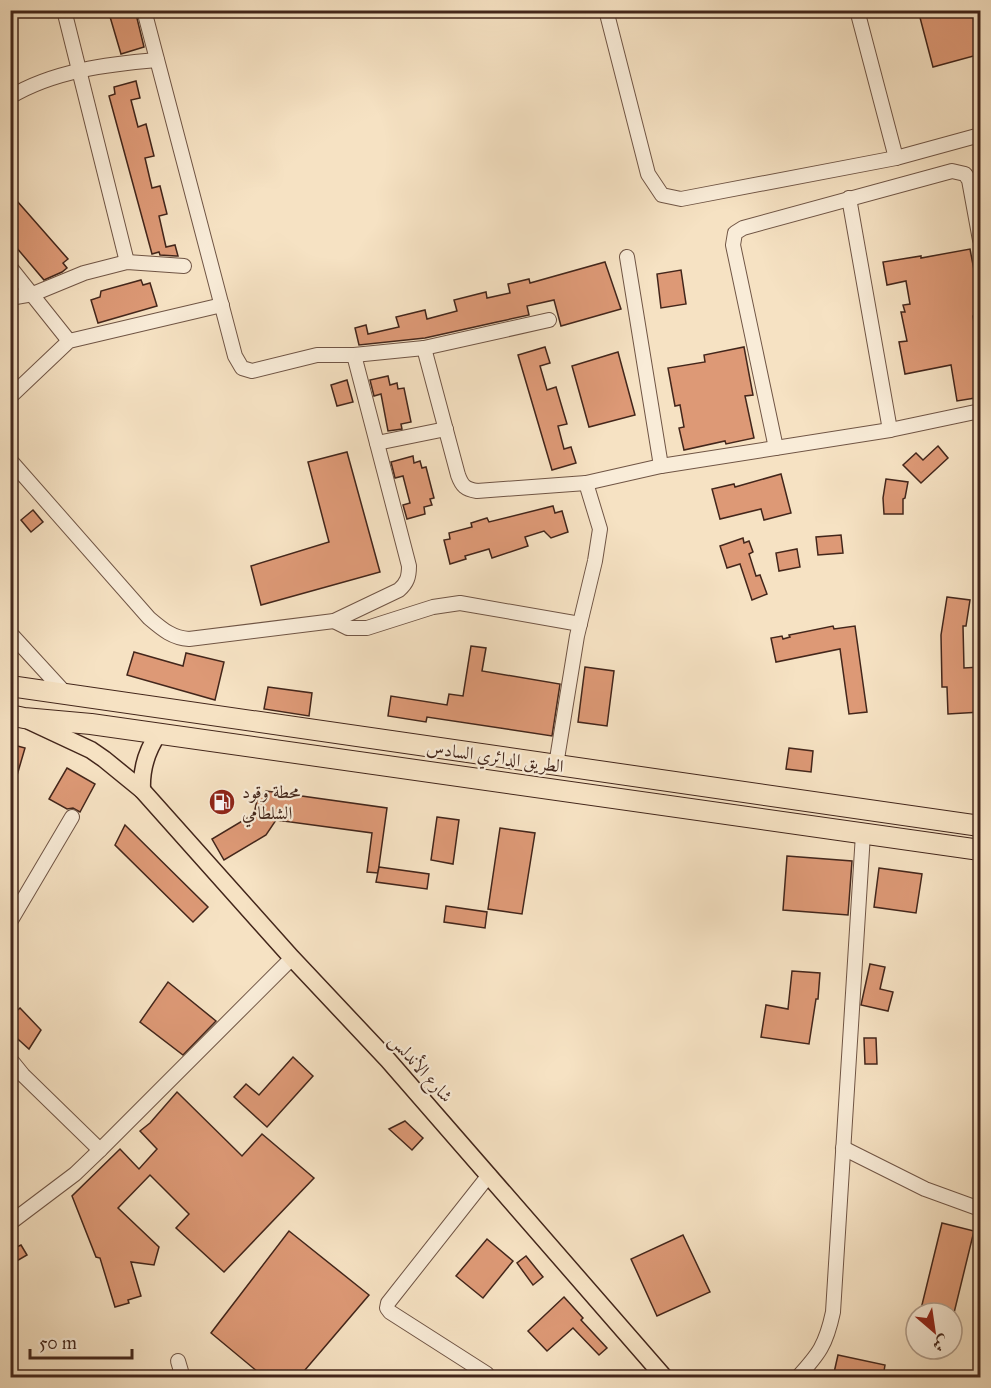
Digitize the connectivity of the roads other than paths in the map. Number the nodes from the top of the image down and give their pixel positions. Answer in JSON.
{"nodes":[{"id":1,"x":64,"y":10,"type":"edge"},
{"id":2,"x":144,"y":10,"type":"edge"},
{"id":3,"x":606,"y":10,"type":"edge"},
{"id":4,"x":857,"y":10,"type":"edge"},
{"id":5,"x":157,"y":60,"type":"junction"},
{"id":6,"x":81,"y":72,"type":"junction"},
{"id":7,"x":10,"y":97,"type":"edge"},
{"id":8,"x":981,"y":135,"type":"edge"},
{"id":9,"x":896,"y":159,"type":"junction"},
{"id":10,"x":849,"y":198,"type":"junction"},
{"id":11,"x":981,"y":240,"type":"edge"},
{"id":12,"x":627,"y":257,"type":"dead end"},
{"id":13,"x":127,"y":262,"type":"junction"},
{"id":14,"x":184,"y":266,"type":"dead end"},
{"id":15,"x":10,"y":267,"type":"edge"},
{"id":16,"x":33,"y":294,"type":"junction"},
{"id":17,"x":10,"y":298,"type":"edge"},
{"id":18,"x":222,"y":305,"type":"junction"},
{"id":19,"x":549,"y":320,"type":"dead end"},
{"id":20,"x":69,"y":341,"type":"junction"},
{"id":21,"x":424,"y":348,"type":"junction"},
{"id":22,"x":354,"y":356,"type":"junction"},
{"id":23,"x":10,"y":397,"type":"edge"},
{"id":24,"x":981,"y":411,"type":"edge"},
{"id":25,"x":446,"y":429,"type":"junction"},
{"id":26,"x":890,"y":430,"type":"junction"},
{"id":27,"x":377,"y":443,"type":"junction"},
{"id":28,"x":776,"y":448,"type":"junction"},
{"id":29,"x":10,"y":460,"type":"edge"},
{"id":30,"x":661,"y":466,"type":"junction"},
{"id":31,"x":586,"y":483,"type":"junction"},
{"id":32,"x":334,"y":621,"type":"junction"},
{"id":33,"x":580,"y":624,"type":"junction"},
{"id":34,"x":10,"y":633,"type":"edge"},
{"id":35,"x":10,"y":686,"type":"edge"},
{"id":36,"x":66,"y":693,"type":"junction"},
{"id":37,"x":17,"y":717,"type":"edge"},
{"id":38,"x":158,"y":734,"type":"junction"},
{"id":39,"x":556,"y":765,"type":"junction"},
{"id":40,"x":142,"y":790,"type":"junction"},
{"id":41,"x":907,"y":816,"type":"junction"},
{"id":42,"x":72,"y":817,"type":"dead end"},
{"id":43,"x":981,"y":826,"type":"edge"},
{"id":44,"x":863,"y":834,"type":"junction"},
{"id":45,"x":903,"y":840,"type":"junction"},
{"id":46,"x":981,"y":850,"type":"edge"},
{"id":47,"x":10,"y":922,"type":"edge"},
{"id":48,"x":292,"y":958,"type":"junction"},
{"id":49,"x":10,"y":1059,"type":"edge"},
{"id":50,"x":843,"y":1148,"type":"junction"},
{"id":51,"x":100,"y":1150,"type":"junction"},
{"id":52,"x":489,"y":1175,"type":"junction"},
{"id":53,"x":981,"y":1209,"type":"edge"},
{"id":54,"x":10,"y":1223,"type":"edge"},
{"id":55,"x":178,"y":1361,"type":"dead end"},
{"id":56,"x":486,"y":1374,"type":"dead end"},
{"id":57,"x":183,"y":1377,"type":"edge"},
{"id":58,"x":665,"y":1377,"type":"edge"},
{"id":59,"x":797,"y":1377,"type":"edge"}],
"edges":[{"from":1,"to":6,"type":"street"},
{"from":2,"to":5,"type":"street"},
{"from":3,"to":9,"type":"street"},
{"from":4,"to":9,"type":"street"},
{"from":5,"to":6,"type":"street"},
{"from":5,"to":18,"type":"street"},
{"from":6,"to":7,"type":"street"},
{"from":6,"to":13,"type":"street"},
{"from":8,"to":9,"type":"street"},
{"from":10,"to":11,"type":"street"},
{"from":10,"to":26,"type":"street"},
{"from":10,"to":28,"type":"street"},
{"from":12,"to":30,"type":"street"},
{"from":13,"to":14,"type":"street"},
{"from":13,"to":16,"type":"street"},
{"from":15,"to":16,"type":"street"},
{"from":16,"to":17,"type":"street"},
{"from":16,"to":20,"type":"street"},
{"from":18,"to":20,"type":"street"},
{"from":18,"to":22,"type":"street"},
{"from":19,"to":21,"type":"street"},
{"from":20,"to":23,"type":"street"},
{"from":21,"to":22,"type":"street"},
{"from":21,"to":25,"type":"street"},
{"from":22,"to":27,"type":"street"},
{"from":24,"to":26,"type":"street"},
{"from":25,"to":27,"type":"street"},
{"from":25,"to":31,"type":"street"},
{"from":26,"to":28,"type":"street"},
{"from":27,"to":32,"type":"street"},
{"from":28,"to":30,"type":"street"},
{"from":29,"to":32,"type":"street"},
{"from":30,"to":31,"type":"street"},
{"from":31,"to":33,"type":"street"},
{"from":32,"to":33,"type":"street"},
{"from":33,"to":39,"type":"street"},
{"from":34,"to":36,"type":"street"},
{"from":35,"to":36,"type":"highway","name":"الطريق الدائري السادس"},
{"from":36,"to":39,"type":"highway","name":"الطريق الدائري السادس"},
{"from":37,"to":38,"type":"highway","name":"الطريق الدائري السادس"},
{"from":37,"to":40,"type":"main road","name":"شارع الأندلس"},
{"from":38,"to":40,"type":"main road"},
{"from":38,"to":44,"type":"highway","name":"الطريق الدائري السادس"},
{"from":39,"to":41,"type":"highway","name":"الطريق الدائري السادس"},
{"from":40,"to":48,"type":"main road","name":"شارع الأندلس"},
{"from":41,"to":43,"type":"highway","name":"الطريق الدائري السادس"},
{"from":41,"to":45,"type":"highway"},
{"from":42,"to":47,"type":"street"},
{"from":44,"to":45,"type":"highway","name":"الطريق الدائري السادس"},
{"from":44,"to":50,"type":"street"},
{"from":45,"to":46,"type":"highway","name":"الطريق الدائري السادس"},
{"from":48,"to":51,"type":"street"},
{"from":48,"to":52,"type":"main road","name":"شارع الأندلس"},
{"from":49,"to":51,"type":"street"},
{"from":50,"to":53,"type":"street"},
{"from":50,"to":59,"type":"street"},
{"from":51,"to":54,"type":"street"},
{"from":52,"to":56,"type":"street"},
{"from":52,"to":58,"type":"main road","name":"شارع الأندلس"},
{"from":55,"to":57,"type":"street"}]}
